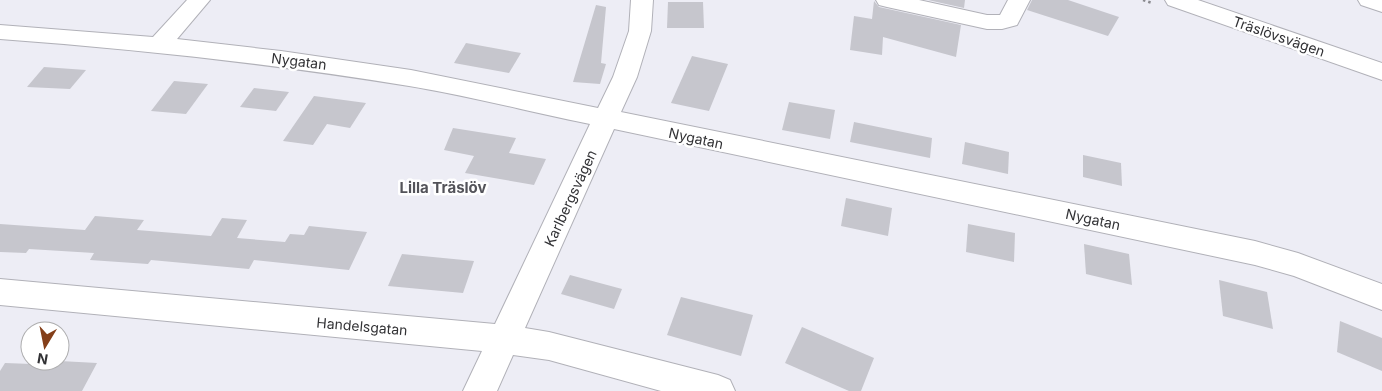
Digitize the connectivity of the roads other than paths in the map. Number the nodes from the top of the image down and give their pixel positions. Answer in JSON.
{"nodes":[{"id":1,"x":199,"y":0,"type":"edge"},
{"id":2,"x":642,"y":0,"type":"edge"},
{"id":3,"x":886,"y":0,"type":"edge"},
{"id":4,"x":1019,"y":0,"type":"edge"},
{"id":5,"x":1176,"y":0,"type":"edge"},
{"id":6,"x":1207,"y":0,"type":"edge"},
{"id":7,"x":1369,"y":0,"type":"edge"},
{"id":8,"x":1382,"y":6,"type":"edge"},
{"id":9,"x":0,"y":32,"type":"edge"},
{"id":10,"x":158,"y":45,"type":"junction"},
{"id":11,"x":1382,"y":60,"type":"edge"},
{"id":12,"x":1382,"y":72,"type":"edge"},
{"id":13,"x":606,"y":119,"type":"junction"},
{"id":14,"x":0,"y":292,"type":"edge"},
{"id":15,"x":1382,"y":297,"type":"edge"},
{"id":16,"x":504,"y":339,"type":"junction"},
{"id":17,"x":480,"y":391,"type":"edge"},
{"id":18,"x":718,"y":391,"type":"edge"}],
"edges":[{"from":1,"to":10,"type":"street"},
{"from":2,"to":13,"type":"street","name":"Karlbergsvägen"},
{"from":3,"to":4,"type":"street"},
{"from":5,"to":12,"type":"street","name":"Träslövsvägen"},
{"from":6,"to":11,"type":"street","name":"Träslövsvägen"},
{"from":7,"to":8,"type":"street"},
{"from":9,"to":10,"type":"street","name":"Nygatan"},
{"from":10,"to":13,"type":"street","name":"Nygatan"},
{"from":13,"to":15,"type":"street","name":"Nygatan"},
{"from":13,"to":16,"type":"street","name":"Karlbergsvägen"},
{"from":14,"to":16,"type":"street","name":"Handelsgatan"},
{"from":16,"to":17,"type":"street","name":"Karlbergsvägen"},
{"from":16,"to":18,"type":"street","name":"Handelsgatan"}]}
